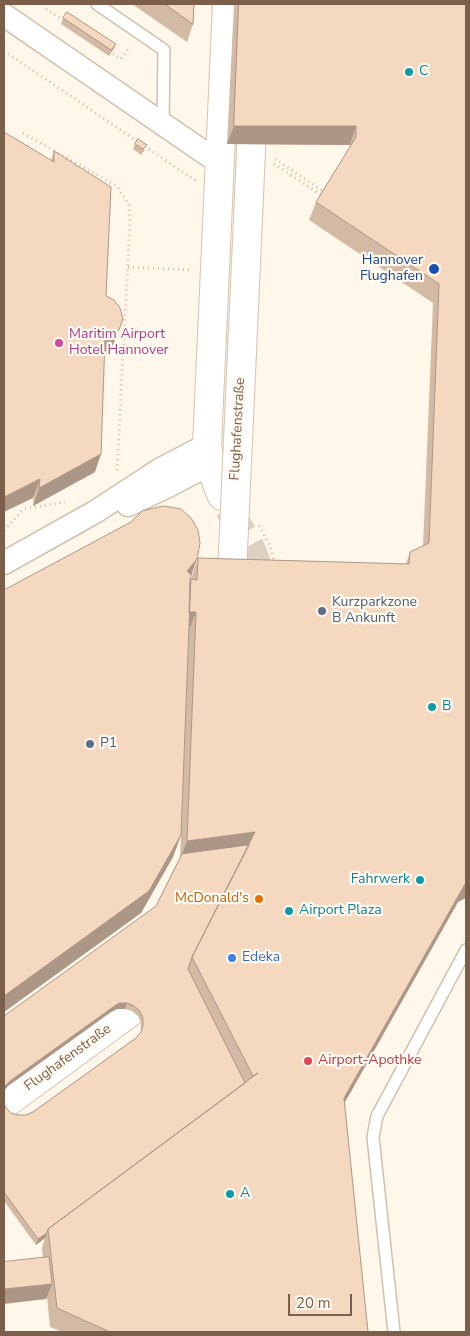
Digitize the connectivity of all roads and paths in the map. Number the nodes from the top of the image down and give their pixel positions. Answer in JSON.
{"nodes":[{"id":1,"x":97,"y":4,"type":"edge"},
{"id":2,"x":227,"y":4,"type":"edge"},
{"id":3,"x":46,"y":8,"type":"dead end"},
{"id":4,"x":4,"y":15,"type":"edge"},
{"id":5,"x":67,"y":23,"type":"edge"},
{"id":6,"x":130,"y":45,"type":"dead end"},
{"id":7,"x":105,"y":48,"type":"edge"},
{"id":8,"x":4,"y":51,"type":"edge"},
{"id":9,"x":254,"y":86,"type":"edge"},
{"id":10,"x":163,"y":125,"type":"junction"},
{"id":11,"x":22,"y":134,"type":"dead end"},
{"id":12,"x":271,"y":156,"type":"dead end"},
{"id":13,"x":268,"y":160,"type":"dead end"},
{"id":14,"x":220,"y":162,"type":"junction"},
{"id":15,"x":204,"y":186,"type":"dead end"},
{"id":16,"x":324,"y":197,"type":"edge"},
{"id":17,"x":333,"y":197,"type":"edge"},
{"id":18,"x":128,"y":268,"type":"junction"},
{"id":19,"x":199,"y":271,"type":"dead end"},
{"id":20,"x":208,"y":454,"type":"junction"},
{"id":21,"x":117,"y":478,"type":"dead end"},
{"id":22,"x":222,"y":496,"type":"tunnel mouth"},
{"id":23,"x":258,"y":524,"type":"dead end"},
{"id":24,"x":4,"y":563,"type":"edge"},
{"id":25,"x":276,"y":570,"type":"edge"},
{"id":26,"x":230,"y":621,"type":"edge"},
{"id":27,"x":466,"y":950,"type":"edge"},
{"id":28,"x":132,"y":1011,"type":"edge"},
{"id":29,"x":4,"y":1105,"type":"edge"},
{"id":30,"x":394,"y":1332,"type":"edge"}],
"edges":[{"from":1,"to":10,"type":"lane"},
{"from":2,"to":14,"type":"main road","name":"Flughafenstraße"},
{"from":3,"to":5,"type":"path"},
{"from":4,"to":10,"type":"street"},
{"from":6,"to":7,"type":"path"},
{"from":8,"to":15,"type":"path"},
{"from":9,"to":26,"type":"main road","name":"Flughafenstraße","bridge":true},
{"from":10,"to":14,"type":"street"},
{"from":11,"to":18,"type":"path"},
{"from":12,"to":17,"type":"path"},
{"from":13,"to":16,"type":"path"},
{"from":14,"to":20,"type":"main road","name":"Flughafenstraße"},
{"from":18,"to":19,"type":"path"},
{"from":18,"to":21,"type":"path"},
{"from":20,"to":22,"type":"main road","name":"Flughafenstraße"},
{"from":20,"to":24,"type":"street"},
{"from":23,"to":25,"type":"path"},
{"from":27,"to":30,"type":"lane"},
{"from":28,"to":29,"type":"main road","name":"Flughafenstraße"}]}
